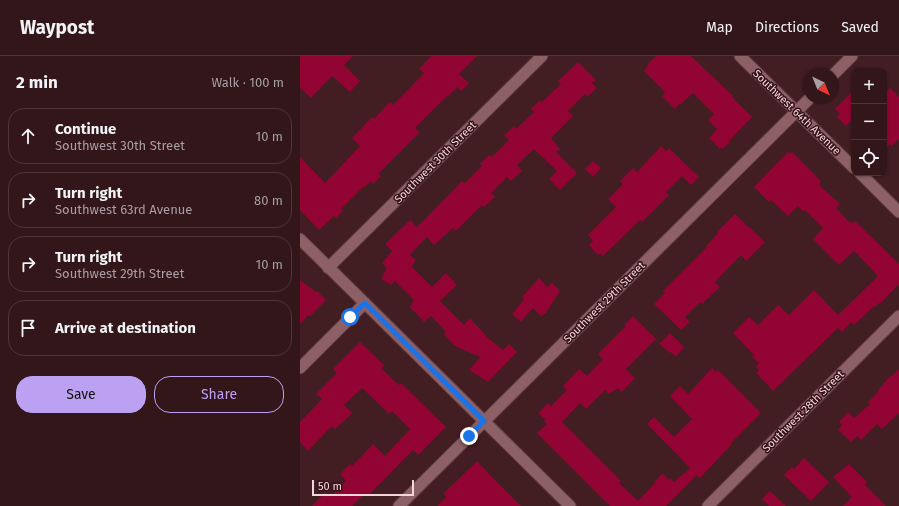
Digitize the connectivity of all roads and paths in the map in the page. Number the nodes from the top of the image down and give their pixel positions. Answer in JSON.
{"nodes":[{"id":1,"x":542,"y":56,"type":"edge"},
{"id":2,"x":740,"y":56,"type":"edge"},
{"id":3,"x":852,"y":56,"type":"edge"},
{"id":4,"x":839,"y":69,"type":"edge"},
{"id":5,"x":804,"y":104,"type":"edge"},
{"id":6,"x":796,"y":111,"type":"junction"},
{"id":7,"x":851,"y":165,"type":"edge"},
{"id":8,"x":863,"y":176,"type":"edge"},
{"id":9,"x":899,"y":212,"type":"edge"},
{"id":10,"x":300,"y":239,"type":"edge"},
{"id":11,"x":328,"y":268,"type":"junction"},
{"id":12,"x":365,"y":303,"type":"junction"},
{"id":13,"x":899,"y":316,"type":"edge"},
{"id":14,"x":300,"y":368,"type":"edge"},
{"id":15,"x":484,"y":421,"type":"junction"},
{"id":16,"x":399,"y":506,"type":"edge"},
{"id":17,"x":570,"y":506,"type":"edge"},
{"id":18,"x":708,"y":506,"type":"edge"}],
"edges":[{"from":1,"to":11,"type":"street","name":"Southwest 30th Street"},
{"from":2,"to":6,"type":"street","name":"Southwest 64th Avenue"},
{"from":3,"to":4,"type":"street"},
{"from":5,"to":6,"type":"street","name":"Southwest 29th Street"},
{"from":6,"to":7,"type":"street","name":"Southwest 64th Avenue"},
{"from":6,"to":15,"type":"street","name":"Southwest 29th Street"},
{"from":8,"to":9,"type":"street"},
{"from":10,"to":11,"type":"street"},
{"from":11,"to":12,"type":"street"},
{"from":12,"to":14,"type":"street"},
{"from":12,"to":15,"type":"street"},
{"from":13,"to":18,"type":"street","name":"Southwest 28th Street"},
{"from":15,"to":16,"type":"street","name":"Southwest 29th Street"},
{"from":15,"to":17,"type":"street"}]}
